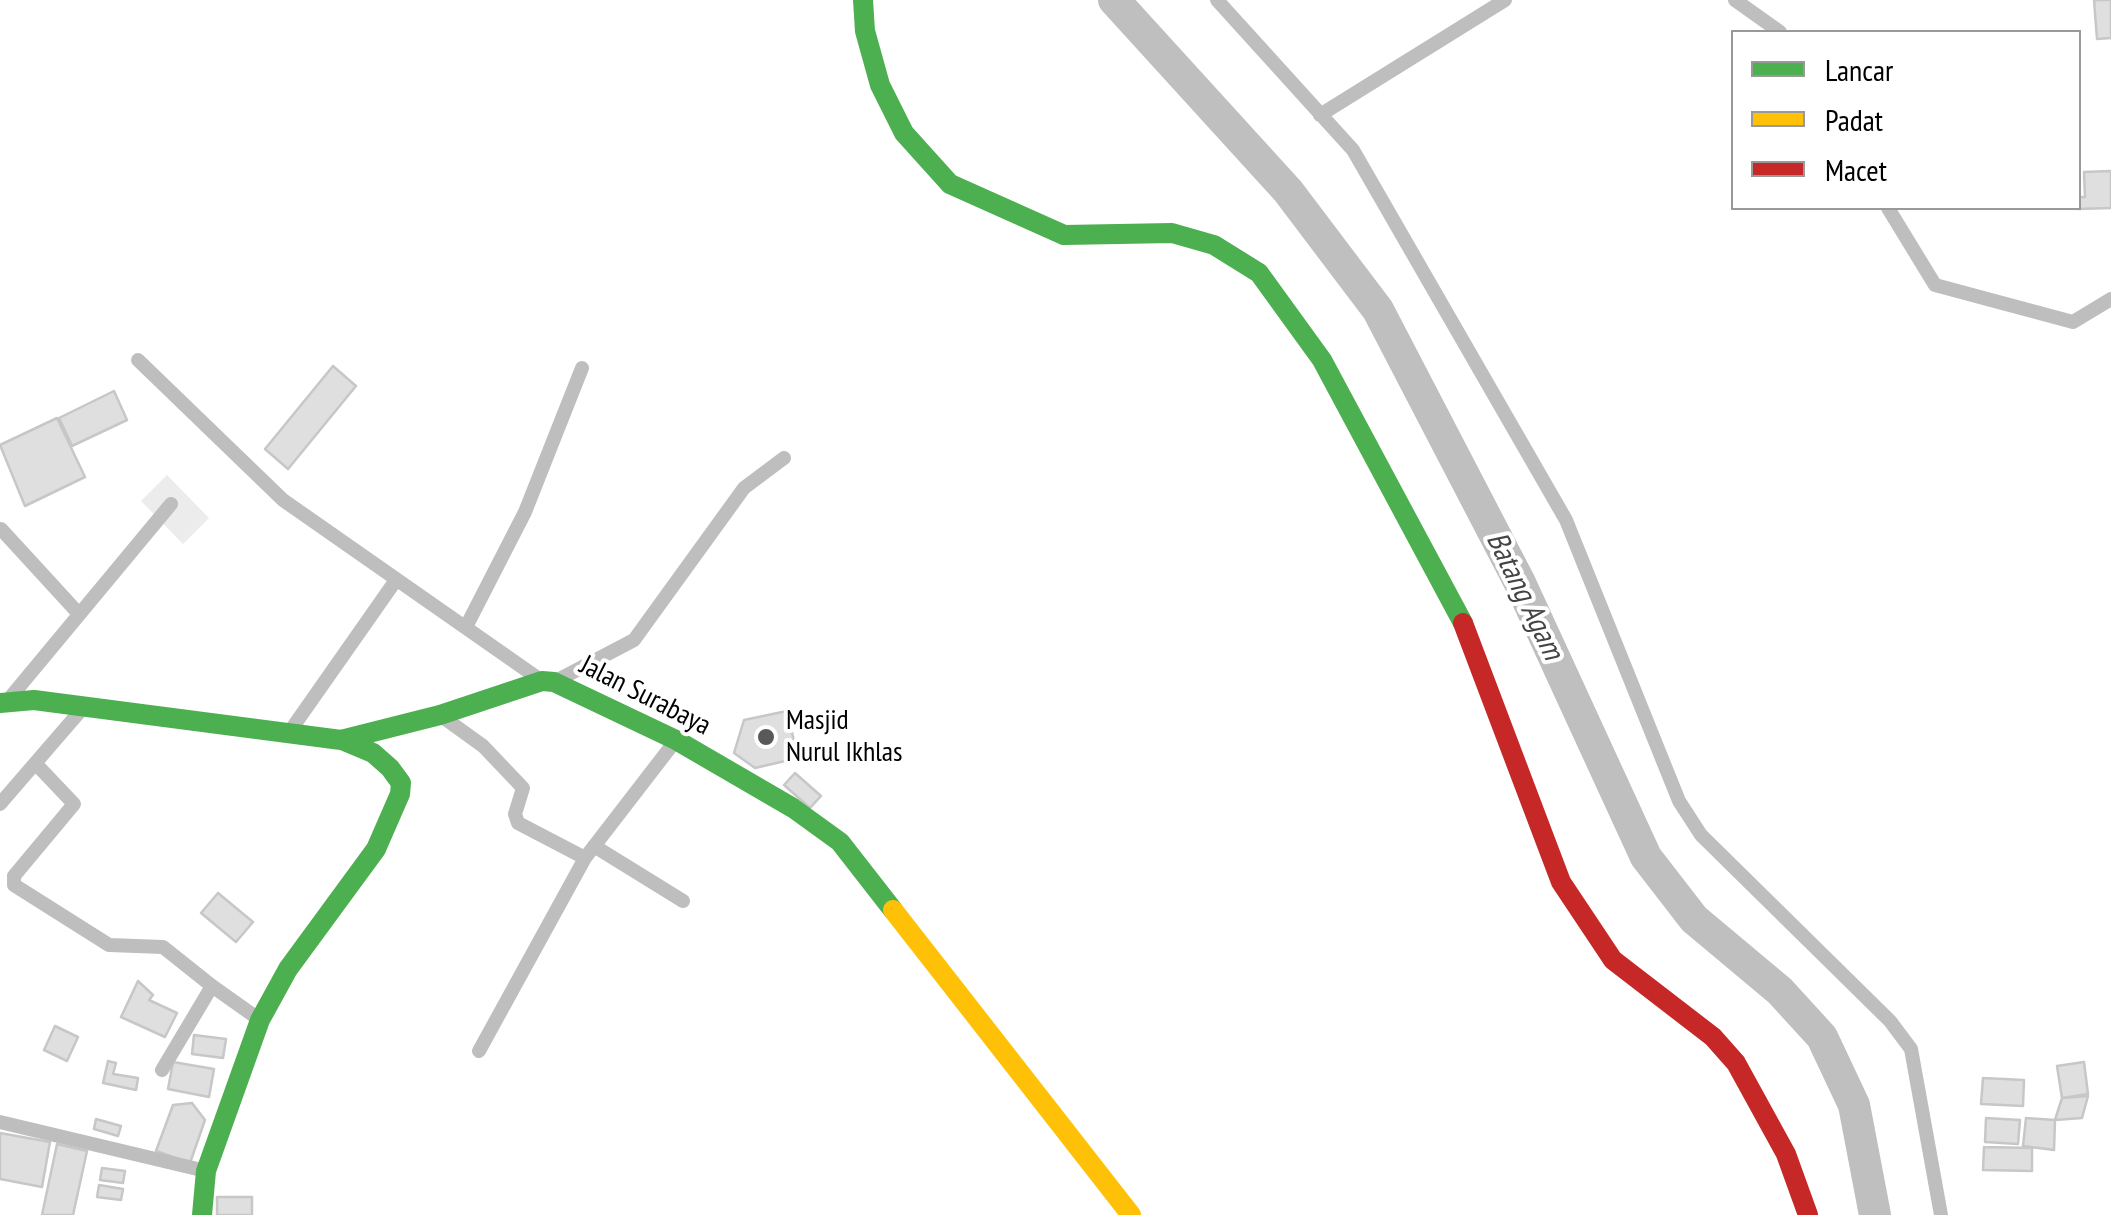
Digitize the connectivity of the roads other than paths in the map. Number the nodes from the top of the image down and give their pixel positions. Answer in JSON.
{"nodes":[{"id":1,"x":864,"y":0,"type":"edge"},
{"id":2,"x":1217,"y":0,"type":"edge"},
{"id":3,"x":1504,"y":0,"type":"edge"},
{"id":4,"x":1736,"y":0,"type":"edge"},
{"id":5,"x":1777,"y":30,"type":"edge"},
{"id":6,"x":1320,"y":114,"type":"junction"},
{"id":7,"x":1889,"y":210,"type":"edge"},
{"id":8,"x":2111,"y":299,"type":"edge"},
{"id":9,"x":138,"y":360,"type":"dead end"},
{"id":10,"x":582,"y":368,"type":"dead end"},
{"id":11,"x":784,"y":458,"type":"dead end"},
{"id":12,"x":171,"y":504,"type":"dead end"},
{"id":13,"x":0,"y":529,"type":"edge"},
{"id":14,"x":396,"y":580,"type":"junction"},
{"id":15,"x":80,"y":614,"type":"junction"},
{"id":16,"x":467,"y":625,"type":"junction"},
{"id":17,"x":548,"y":682,"type":"junction"},
{"id":18,"x":4,"y":701,"type":"edge"},
{"id":19,"x":82,"y":709,"type":"junction"},
{"id":20,"x":440,"y":715,"type":"junction"},
{"id":21,"x":288,"y":734,"type":"junction"},
{"id":22,"x":341,"y":740,"type":"junction"},
{"id":23,"x":676,"y":740,"type":"junction"},
{"id":24,"x":36,"y":764,"type":"junction"},
{"id":25,"x":0,"y":804,"type":"edge"},
{"id":26,"x":590,"y":852,"type":"junction"},
{"id":27,"x":683,"y":901,"type":"dead end"},
{"id":28,"x":212,"y":986,"type":"junction"},
{"id":29,"x":260,"y":1020,"type":"junction"},
{"id":30,"x":479,"y":1051,"type":"dead end"},
{"id":31,"x":162,"y":1070,"type":"dead end"},
{"id":32,"x":0,"y":1122,"type":"edge"},
{"id":33,"x":206,"y":1171,"type":"junction"},
{"id":34,"x":202,"y":1215,"type":"edge"},
{"id":35,"x":1131,"y":1215,"type":"edge"},
{"id":36,"x":1808,"y":1215,"type":"edge"},
{"id":37,"x":1941,"y":1215,"type":"edge"}],
"edges":[{"from":1,"to":36,"type":"street"},
{"from":2,"to":6,"type":"street"},
{"from":3,"to":6,"type":"street"},
{"from":4,"to":5,"type":"street"},
{"from":6,"to":37,"type":"street"},
{"from":7,"to":8,"type":"street"},
{"from":9,"to":14,"type":"street"},
{"from":10,"to":16,"type":"street"},
{"from":11,"to":17,"type":"street"},
{"from":12,"to":15,"type":"street"},
{"from":13,"to":15,"type":"street"},
{"from":14,"to":16,"type":"street"},
{"from":14,"to":21,"type":"street"},
{"from":15,"to":18,"type":"street"},
{"from":16,"to":17,"type":"street"},
{"from":17,"to":20,"type":"street","name":"Jalan Surabaya"},
{"from":17,"to":23,"type":"street","name":"Jalan Surabaya"},
{"from":18,"to":19,"type":"street","name":"Jalan Surabaya"},
{"from":19,"to":21,"type":"street","name":"Jalan Surabaya"},
{"from":19,"to":24,"type":"street"},
{"from":20,"to":22,"type":"street","name":"Jalan Surabaya"},
{"from":20,"to":26,"type":"street"},
{"from":21,"to":22,"type":"street","name":"Jalan Surabaya"},
{"from":22,"to":29,"type":"street"},
{"from":23,"to":26,"type":"street"},
{"from":23,"to":35,"type":"street","name":"Jalan Surabaya"},
{"from":24,"to":25,"type":"street"},
{"from":24,"to":28,"type":"street"},
{"from":26,"to":27,"type":"street"},
{"from":26,"to":30,"type":"street"},
{"from":28,"to":29,"type":"street"},
{"from":28,"to":31,"type":"street"},
{"from":29,"to":33,"type":"street"},
{"from":32,"to":33,"type":"street"},
{"from":33,"to":34,"type":"street"}]}
